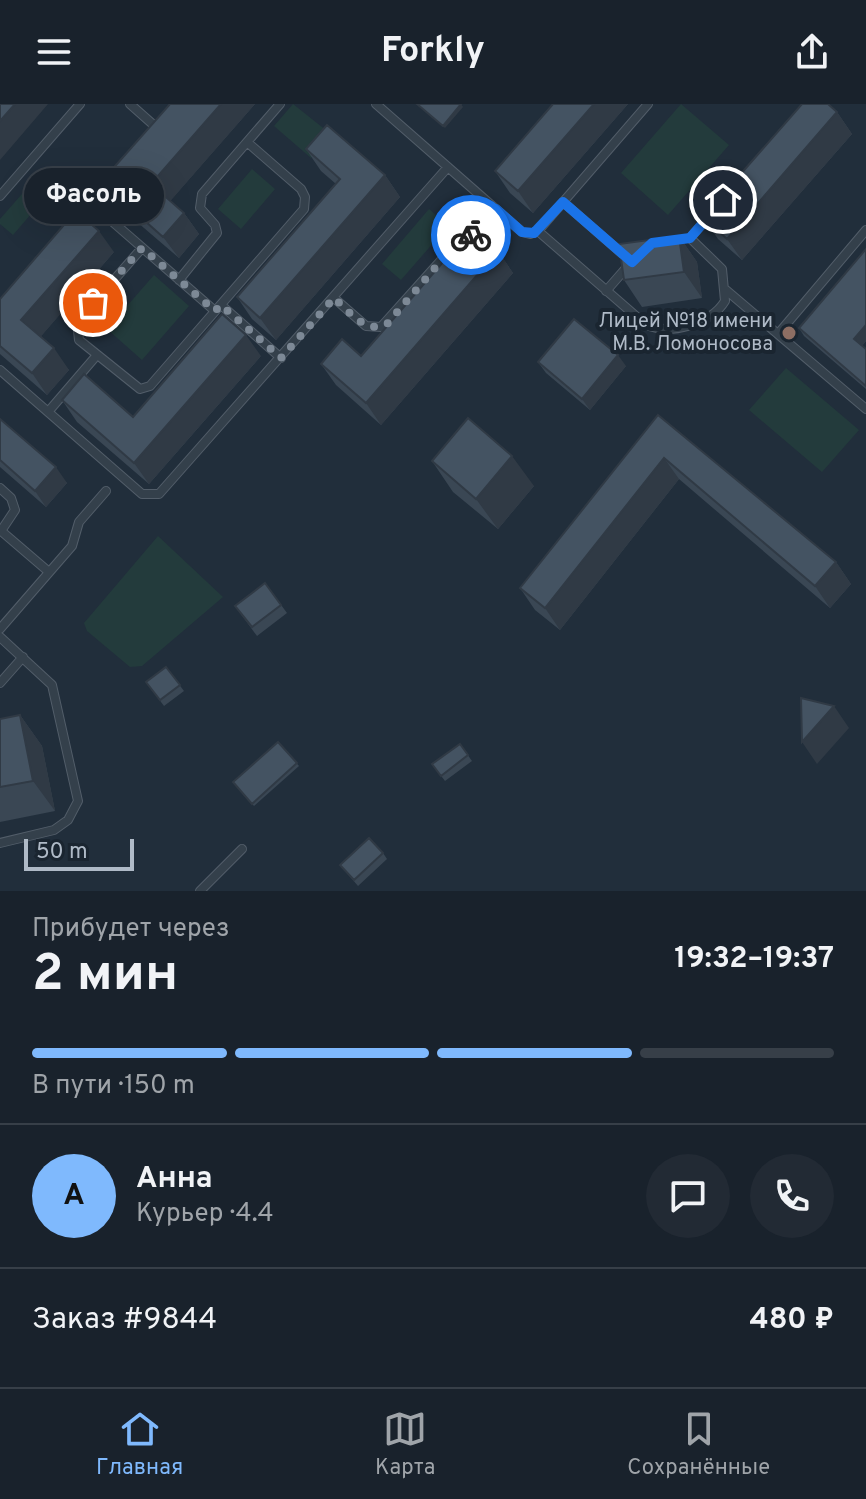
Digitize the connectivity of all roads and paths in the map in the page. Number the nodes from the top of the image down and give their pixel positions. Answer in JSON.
{"nodes":[{"id":1,"x":80,"y":104,"type":"edge"},
{"id":2,"x":130,"y":104,"type":"edge"},
{"id":3,"x":280,"y":104,"type":"edge"},
{"id":4,"x":376,"y":104,"type":"edge"},
{"id":5,"x":648,"y":104,"type":"edge"},
{"id":6,"x":168,"y":116,"type":"edge"},
{"id":7,"x":157,"y":128,"type":"junction"},
{"id":8,"x":148,"y":139,"type":"edge"},
{"id":9,"x":247,"y":142,"type":"junction"},
{"id":10,"x":448,"y":167,"type":"junction"},
{"id":11,"x":119,"y":172,"type":"edge"},
{"id":12,"x":0,"y":196,"type":"edge"},
{"id":13,"x":723,"y":200,"type":"edge"},
{"id":14,"x":563,"y":202,"type":"junction"},
{"id":15,"x":91,"y":203,"type":"junction"},
{"id":16,"x":496,"y":209,"type":"junction"},
{"id":17,"x":68,"y":230,"type":"edge"},
{"id":18,"x":866,"y":230,"type":"edge"},
{"id":19,"x":538,"y":231,"type":"junction"},
{"id":20,"x":690,"y":238,"type":"junction"},
{"id":21,"x":679,"y":239,"type":"edge"},
{"id":22,"x":142,"y":248,"type":"junction"},
{"id":23,"x":179,"y":280,"type":"junction"},
{"id":24,"x":726,"y":290,"type":"junction"},
{"id":25,"x":606,"y":291,"type":"junction"},
{"id":26,"x":334,"y":298,"type":"junction"},
{"id":27,"x":218,"y":308,"type":"junction"},
{"id":28,"x":778,"y":334,"type":"junction"},
{"id":29,"x":97,"y":355,"type":"junction"},
{"id":30,"x":281,"y":358,"type":"junction"},
{"id":31,"x":0,"y":370,"type":"edge"},
{"id":32,"x":866,"y":409,"type":"edge"},
{"id":33,"x":48,"y":412,"type":"junction"},
{"id":34,"x":0,"y":488,"type":"edge"},
{"id":35,"x":106,"y":491,"type":"dead end"},
{"id":36,"x":1,"y":530,"type":"edge"},
{"id":37,"x":49,"y":572,"type":"junction"},
{"id":38,"x":0,"y":629,"type":"edge"},
{"id":39,"x":0,"y":637,"type":"edge"},
{"id":40,"x":23,"y":657,"type":"junction"},
{"id":41,"x":0,"y":683,"type":"edge"},
{"id":42,"x":0,"y":843,"type":"edge"},
{"id":43,"x":242,"y":849,"type":"dead end"},
{"id":44,"x":200,"y":891,"type":"edge"}],
"edges":[{"from":1,"to":12,"type":"lane"},
{"from":2,"to":7,"type":"lane"},
{"from":3,"to":9,"type":"lane"},
{"from":4,"to":10,"type":"lane"},
{"from":5,"to":14,"type":"lane"},
{"from":6,"to":7,"type":"lane"},
{"from":7,"to":8,"type":"lane"},
{"from":9,"to":23,"type":"lane"},
{"from":9,"to":27,"type":"lane"},
{"from":10,"to":16,"type":"lane"},
{"from":10,"to":26,"type":"lane"},
{"from":11,"to":15,"type":"lane"},
{"from":13,"to":20,"type":"lane"},
{"from":14,"to":19,"type":"lane"},
{"from":14,"to":25,"type":"lane"},
{"from":15,"to":17,"type":"lane"},
{"from":15,"to":22,"type":"lane"},
{"from":16,"to":19,"type":"lane"},
{"from":16,"to":26,"type":"lane"},
{"from":18,"to":28,"type":"lane"},
{"from":19,"to":25,"type":"lane"},
{"from":20,"to":21,"type":"lane"},
{"from":20,"to":24,"type":"lane"},
{"from":22,"to":23,"type":"lane"},
{"from":22,"to":29,"type":"lane"},
{"from":23,"to":27,"type":"lane"},
{"from":24,"to":25,"type":"lane"},
{"from":24,"to":28,"type":"lane"},
{"from":26,"to":30,"type":"lane"},
{"from":27,"to":29,"type":"lane"},
{"from":27,"to":30,"type":"lane"},
{"from":28,"to":32,"type":"lane"},
{"from":29,"to":33,"type":"lane"},
{"from":30,"to":33,"type":"lane"},
{"from":31,"to":33,"type":"lane"},
{"from":34,"to":36,"type":"lane"},
{"from":35,"to":37,"type":"lane"},
{"from":36,"to":37,"type":"lane"},
{"from":37,"to":38,"type":"lane"},
{"from":39,"to":40,"type":"lane"},
{"from":40,"to":41,"type":"lane"},
{"from":40,"to":42,"type":"lane"},
{"from":43,"to":44,"type":"lane"}]}
